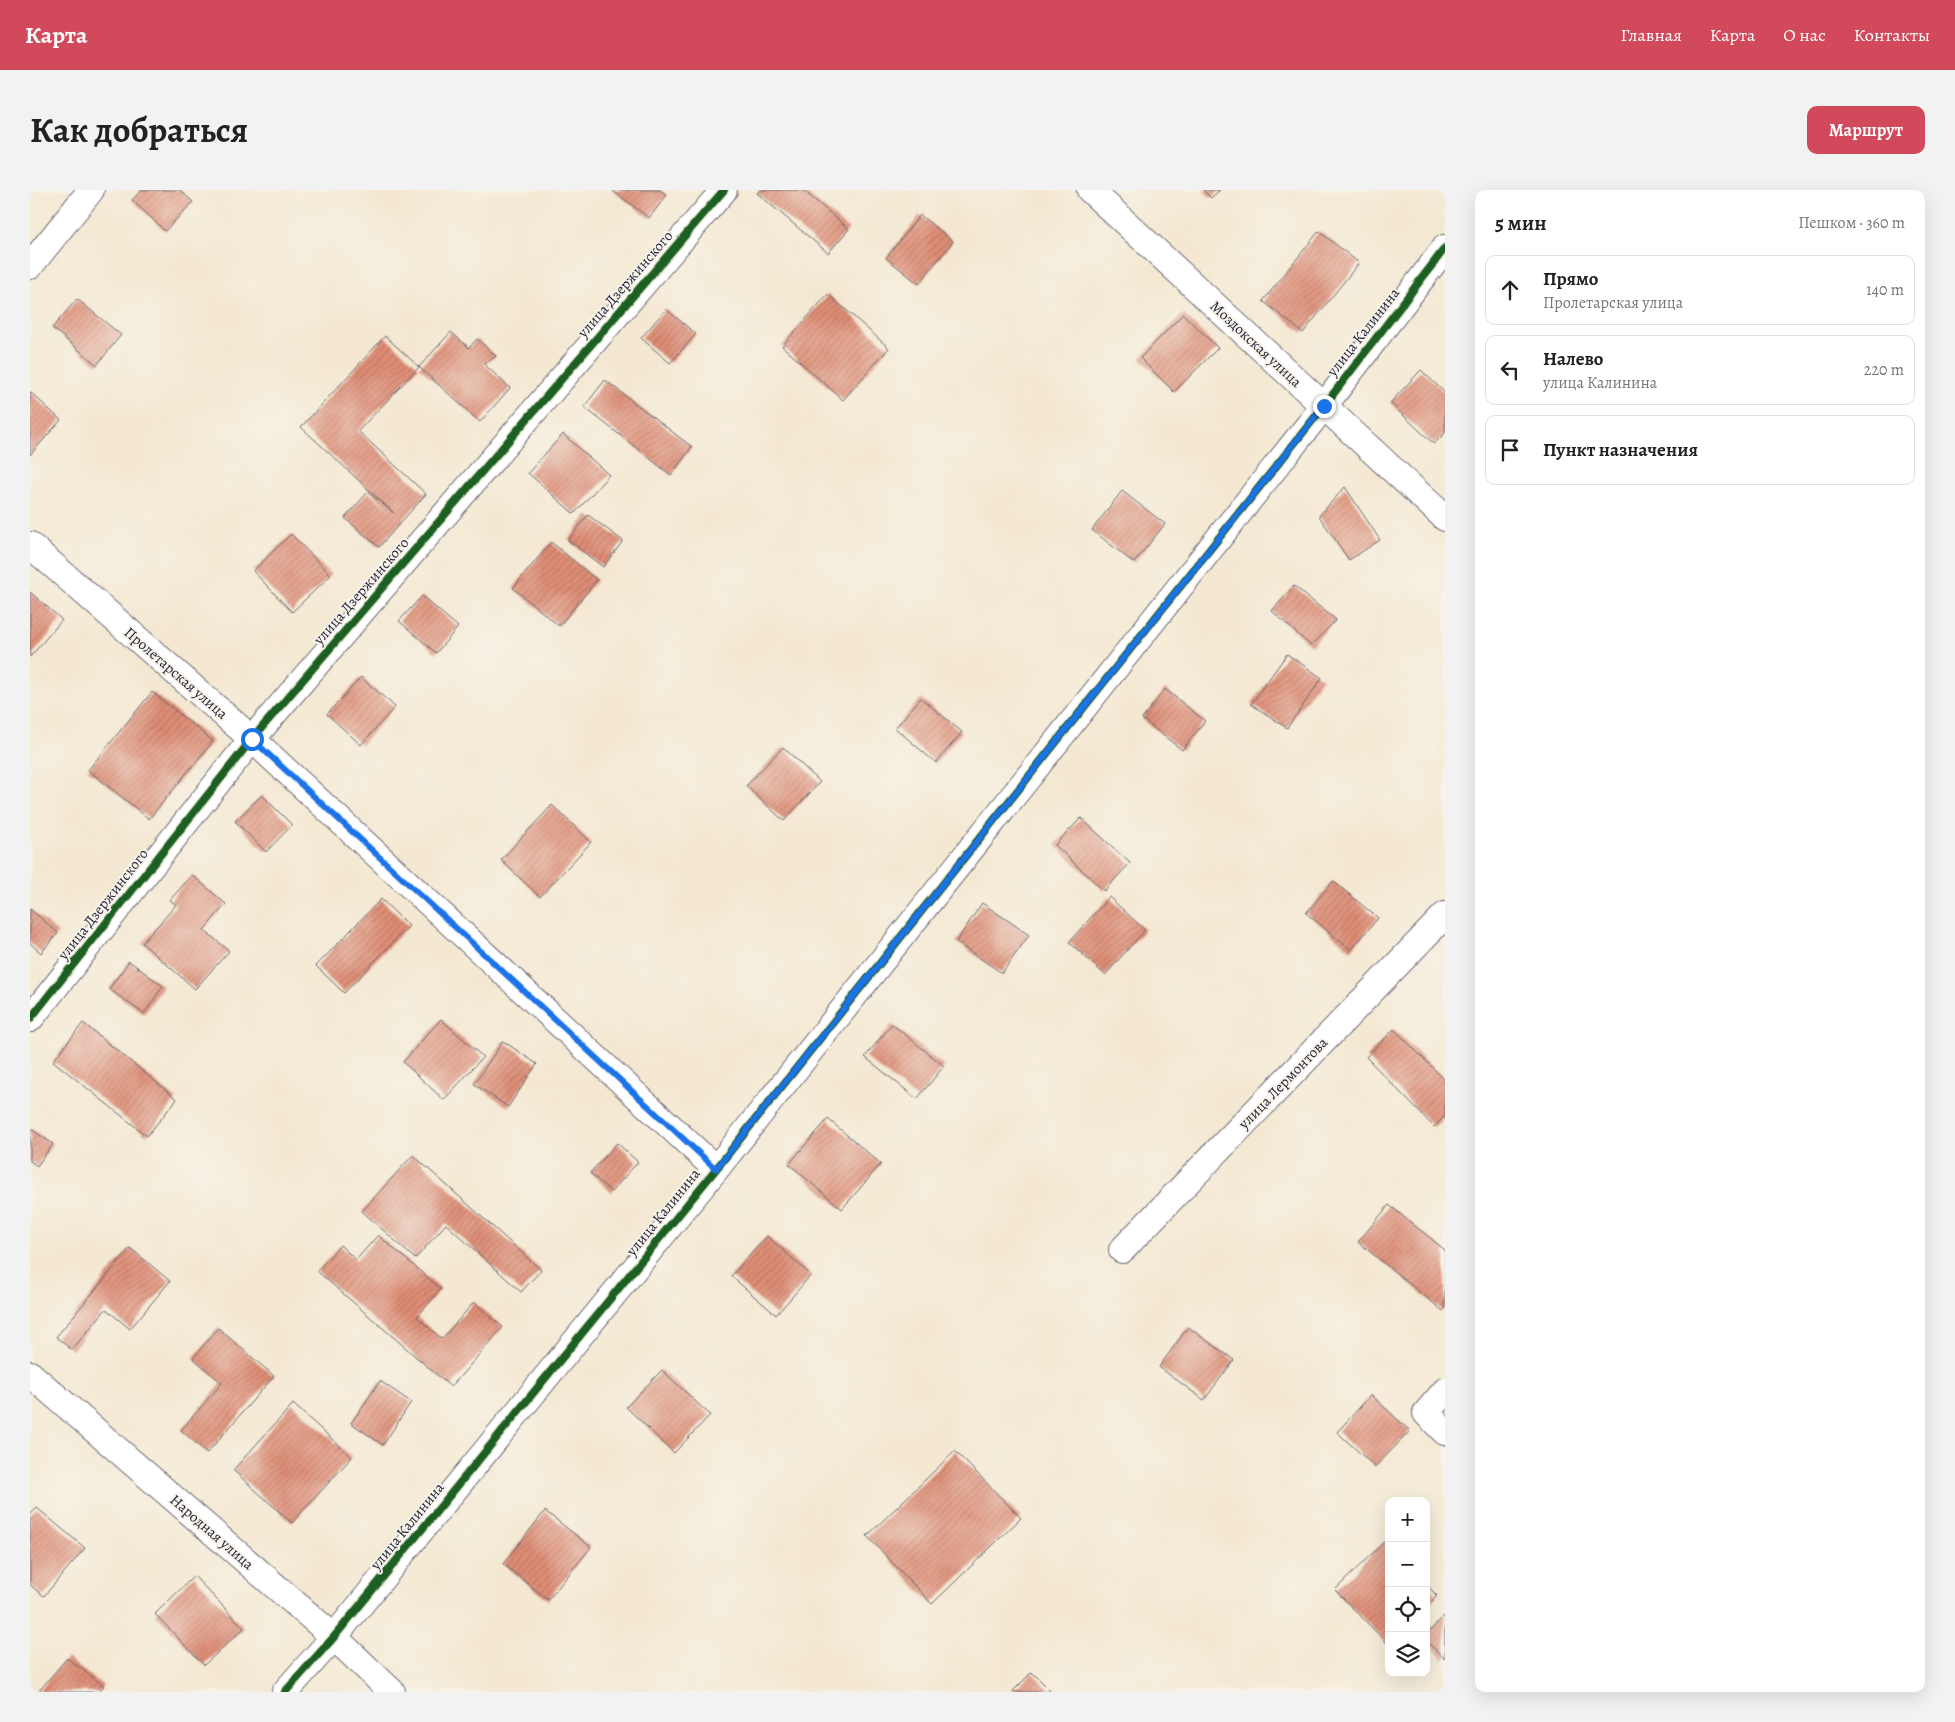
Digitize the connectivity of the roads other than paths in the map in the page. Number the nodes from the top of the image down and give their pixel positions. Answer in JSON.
{"nodes":[{"id":1,"x":92,"y":190,"type":"edge"},
{"id":2,"x":724,"y":190,"type":"edge"},
{"id":3,"x":1090,"y":190,"type":"edge"},
{"id":4,"x":1445,"y":248,"type":"edge"},
{"id":5,"x":30,"y":266,"type":"edge"},
{"id":6,"x":1324,"y":406,"type":"junction"},
{"id":7,"x":1445,"y":518,"type":"edge"},
{"id":8,"x":30,"y":545,"type":"edge"},
{"id":9,"x":252,"y":739,"type":"junction"},
{"id":10,"x":1445,"y":915,"type":"edge"},
{"id":11,"x":30,"y":1019,"type":"edge"},
{"id":12,"x":716,"y":1169,"type":"junction"},
{"id":13,"x":1122,"y":1250,"type":"dead end"},
{"id":14,"x":30,"y":1374,"type":"edge"},
{"id":15,"x":1445,"y":1391,"type":"edge"},
{"id":16,"x":1445,"y":1432,"type":"edge"},
{"id":17,"x":334,"y":1637,"type":"junction"},
{"id":18,"x":285,"y":1692,"type":"edge"},
{"id":19,"x":392,"y":1692,"type":"edge"}],
"edges":[{"from":1,"to":5,"type":"street"},
{"from":2,"to":9,"type":"street","name":"улица Дзержинского"},
{"from":3,"to":6,"type":"street","name":"Моздокская улица"},
{"from":4,"to":6,"type":"street","name":"улица Калинина"},
{"from":6,"to":7,"type":"street","name":"Моздокская улица"},
{"from":6,"to":12,"type":"street","name":"улица Калинина"},
{"from":8,"to":9,"type":"street","name":"Пролетарская улица"},
{"from":9,"to":11,"type":"street","name":"улица Дзержинского"},
{"from":9,"to":12,"type":"street","name":"Пролетарская улица"},
{"from":10,"to":13,"type":"street","name":"улица Лермонтова"},
{"from":12,"to":17,"type":"street","name":"улица Калинина"},
{"from":14,"to":17,"type":"street","name":"Народная улица"},
{"from":15,"to":16,"type":"street"},
{"from":17,"to":18,"type":"street","name":"улица Калинина"},
{"from":17,"to":19,"type":"street","name":"Народная улица"}]}
